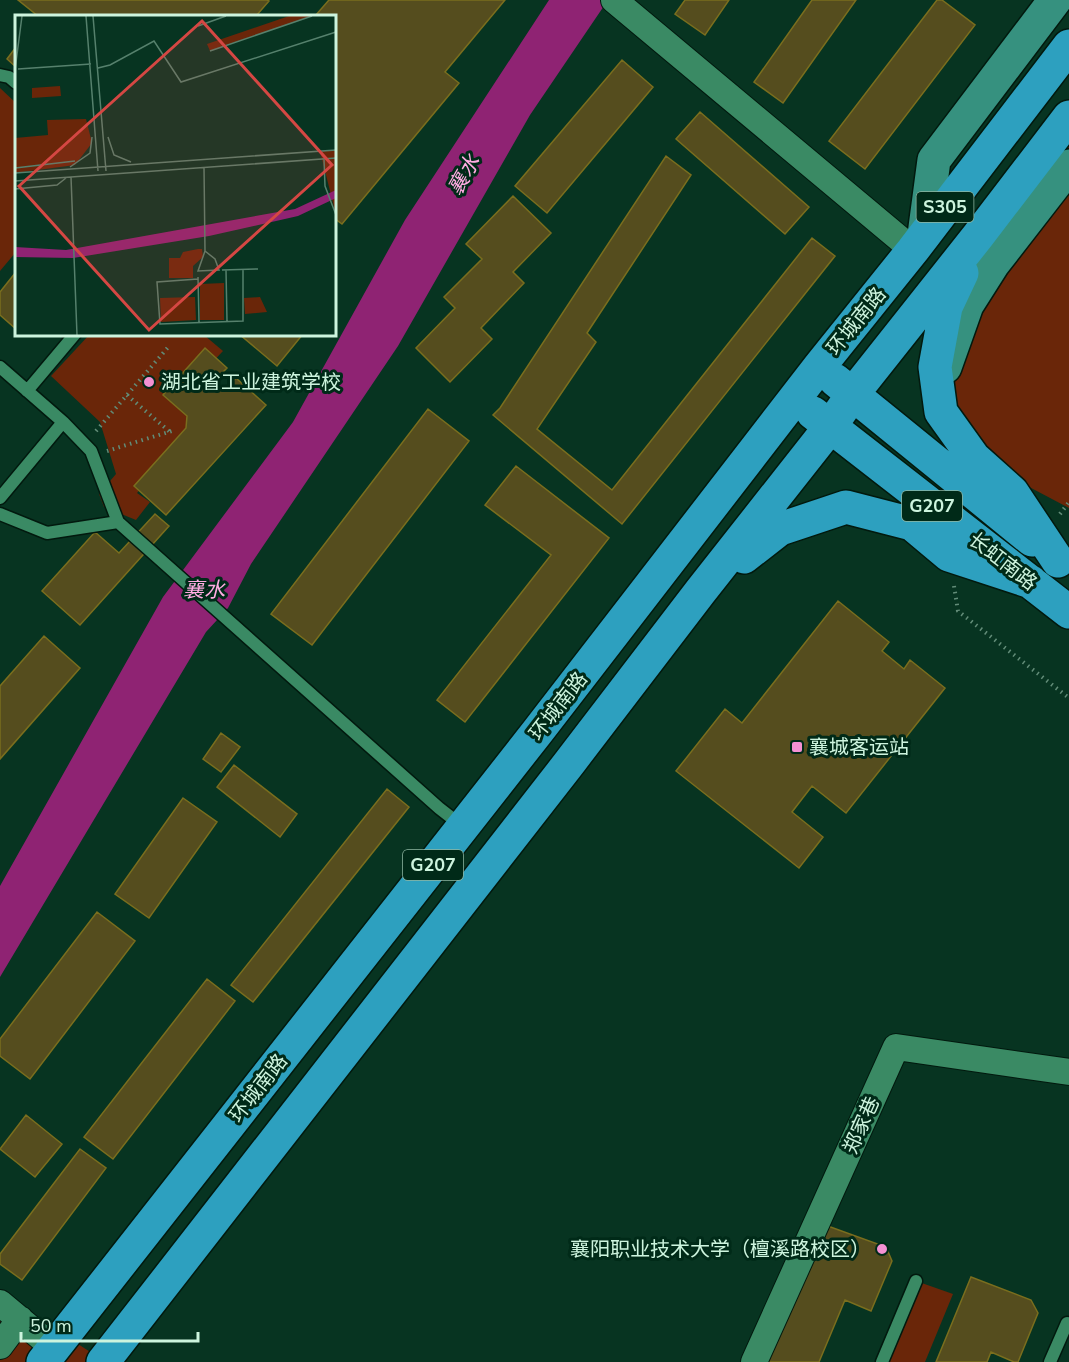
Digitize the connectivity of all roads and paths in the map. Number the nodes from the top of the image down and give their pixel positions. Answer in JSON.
{"nodes":[{"id":1,"x":1055,"y":0,"type":"edge"},
{"id":2,"x":622,"y":7,"type":"edge"},
{"id":3,"x":1069,"y":46,"type":"edge"},
{"id":4,"x":0,"y":75,"type":"edge"},
{"id":5,"x":15,"y":82,"type":"edge"},
{"id":6,"x":1069,"y":117,"type":"edge"},
{"id":7,"x":1069,"y":166,"type":"edge"},
{"id":8,"x":978,"y":236,"type":"junction"},
{"id":9,"x":918,"y":242,"type":"junction"},
{"id":10,"x":73,"y":336,"type":"edge"},
{"id":11,"x":170,"y":345,"type":"dead end"},
{"id":12,"x":819,"y":367,"type":"junction"},
{"id":13,"x":0,"y":368,"type":"edge"},
{"id":14,"x":938,"y":389,"type":"junction"},
{"id":15,"x":27,"y":391,"type":"junction"},
{"id":16,"x":127,"y":395,"type":"junction"},
{"id":17,"x":852,"y":395,"type":"junction"},
{"id":18,"x":795,"y":399,"type":"junction"},
{"id":19,"x":63,"y":422,"type":"junction"},
{"id":20,"x":830,"y":427,"type":"junction"},
{"id":21,"x":175,"y":430,"type":"dead end"},
{"id":22,"x":170,"y":432,"type":"junction"},
{"id":23,"x":84,"y":444,"type":"junction"},
{"id":24,"x":92,"y":455,"type":"junction"},
{"id":25,"x":0,"y":498,"type":"edge"},
{"id":26,"x":1069,"y":502,"type":"edge"},
{"id":27,"x":0,"y":514,"type":"edge"},
{"id":28,"x":1059,"y":515,"type":"dead end"},
{"id":29,"x":118,"y":522,"type":"junction"},
{"id":30,"x":949,"y":555,"type":"junction"},
{"id":31,"x":1064,"y":565,"type":"edge"},
{"id":32,"x":1030,"y":582,"type":"junction"},
{"id":33,"x":700,"y":592,"type":"junction"},
{"id":34,"x":1069,"y":612,"type":"edge"},
{"id":35,"x":1069,"y":698,"type":"edge"},
{"id":36,"x":463,"y":826,"type":"junction"},
{"id":37,"x":1069,"y":1072,"type":"edge"},
{"id":38,"x":915,"y":1281,"type":"dead end"},
{"id":39,"x":0,"y":1303,"type":"edge"},
{"id":40,"x":20,"y":1319,"type":"junction"},
{"id":41,"x":1067,"y":1323,"type":"dead end"},
{"id":42,"x":0,"y":1346,"type":"edge"},
{"id":43,"x":49,"y":1355,"type":"edge"},
{"id":44,"x":103,"y":1362,"type":"edge"},
{"id":45,"x":754,"y":1362,"type":"edge"},
{"id":46,"x":882,"y":1362,"type":"edge"},
{"id":47,"x":1050,"y":1362,"type":"edge"}],
"edges":[{"from":1,"to":9,"type":"street"},
{"from":2,"to":9,"type":"street"},
{"from":3,"to":9,"type":"highway","name":"环城南路","number":"S305"},
{"from":4,"to":5,"type":"lane"},
{"from":6,"to":8,"type":"highway","number":"S305"},
{"from":7,"to":14,"type":"street"},
{"from":8,"to":14,"type":"highway"},
{"from":8,"to":17,"type":"highway","number":"S305"},
{"from":9,"to":12,"type":"highway","name":"环城南路","number":"S305"},
{"from":10,"to":15,"type":"lane"},
{"from":11,"to":16,"type":"path"},
{"from":12,"to":17,"type":"highway","name":"长虹南路","number":"G207"},
{"from":12,"to":18,"type":"highway","name":"环城南路","number":"G207"},
{"from":13,"to":15,"type":"lane"},
{"from":14,"to":31,"type":"highway"},
{"from":15,"to":19,"type":"lane"},
{"from":16,"to":22,"type":"path"},
{"from":16,"to":23,"type":"path"},
{"from":17,"to":20,"type":"highway","number":"S305"},
{"from":17,"to":31,"type":"highway","name":"长虹南路","number":"G207"},
{"from":18,"to":20,"type":"highway","name":"长虹南路","number":"G207"},
{"from":18,"to":36,"type":"highway","name":"环城南路","number":"G207"},
{"from":19,"to":23,"type":"lane"},
{"from":19,"to":25,"type":"lane"},
{"from":20,"to":32,"type":"highway","name":"长虹南路","number":"G207"},
{"from":20,"to":33,"type":"highway"},
{"from":21,"to":22,"type":"path"},
{"from":22,"to":24,"type":"path"},
{"from":23,"to":24,"type":"lane"},
{"from":24,"to":29,"type":"lane"},
{"from":26,"to":28,"type":"path"},
{"from":27,"to":29,"type":"lane"},
{"from":29,"to":36,"type":"lane"},
{"from":30,"to":32,"type":"highway"},
{"from":30,"to":33,"type":"highway"},
{"from":30,"to":35,"type":"path"},
{"from":32,"to":34,"type":"highway","name":"长虹南路","number":"G207"},
{"from":33,"to":44,"type":"highway"},
{"from":36,"to":43,"type":"highway","name":"环城南路","number":"G207"},
{"from":37,"to":45,"type":"street","name":"郑家巷"},
{"from":38,"to":46,"type":"lane"},
{"from":39,"to":40,"type":"street"},
{"from":40,"to":42,"type":"street"},
{"from":40,"to":43,"type":"street"},
{"from":41,"to":47,"type":"lane"}]}
